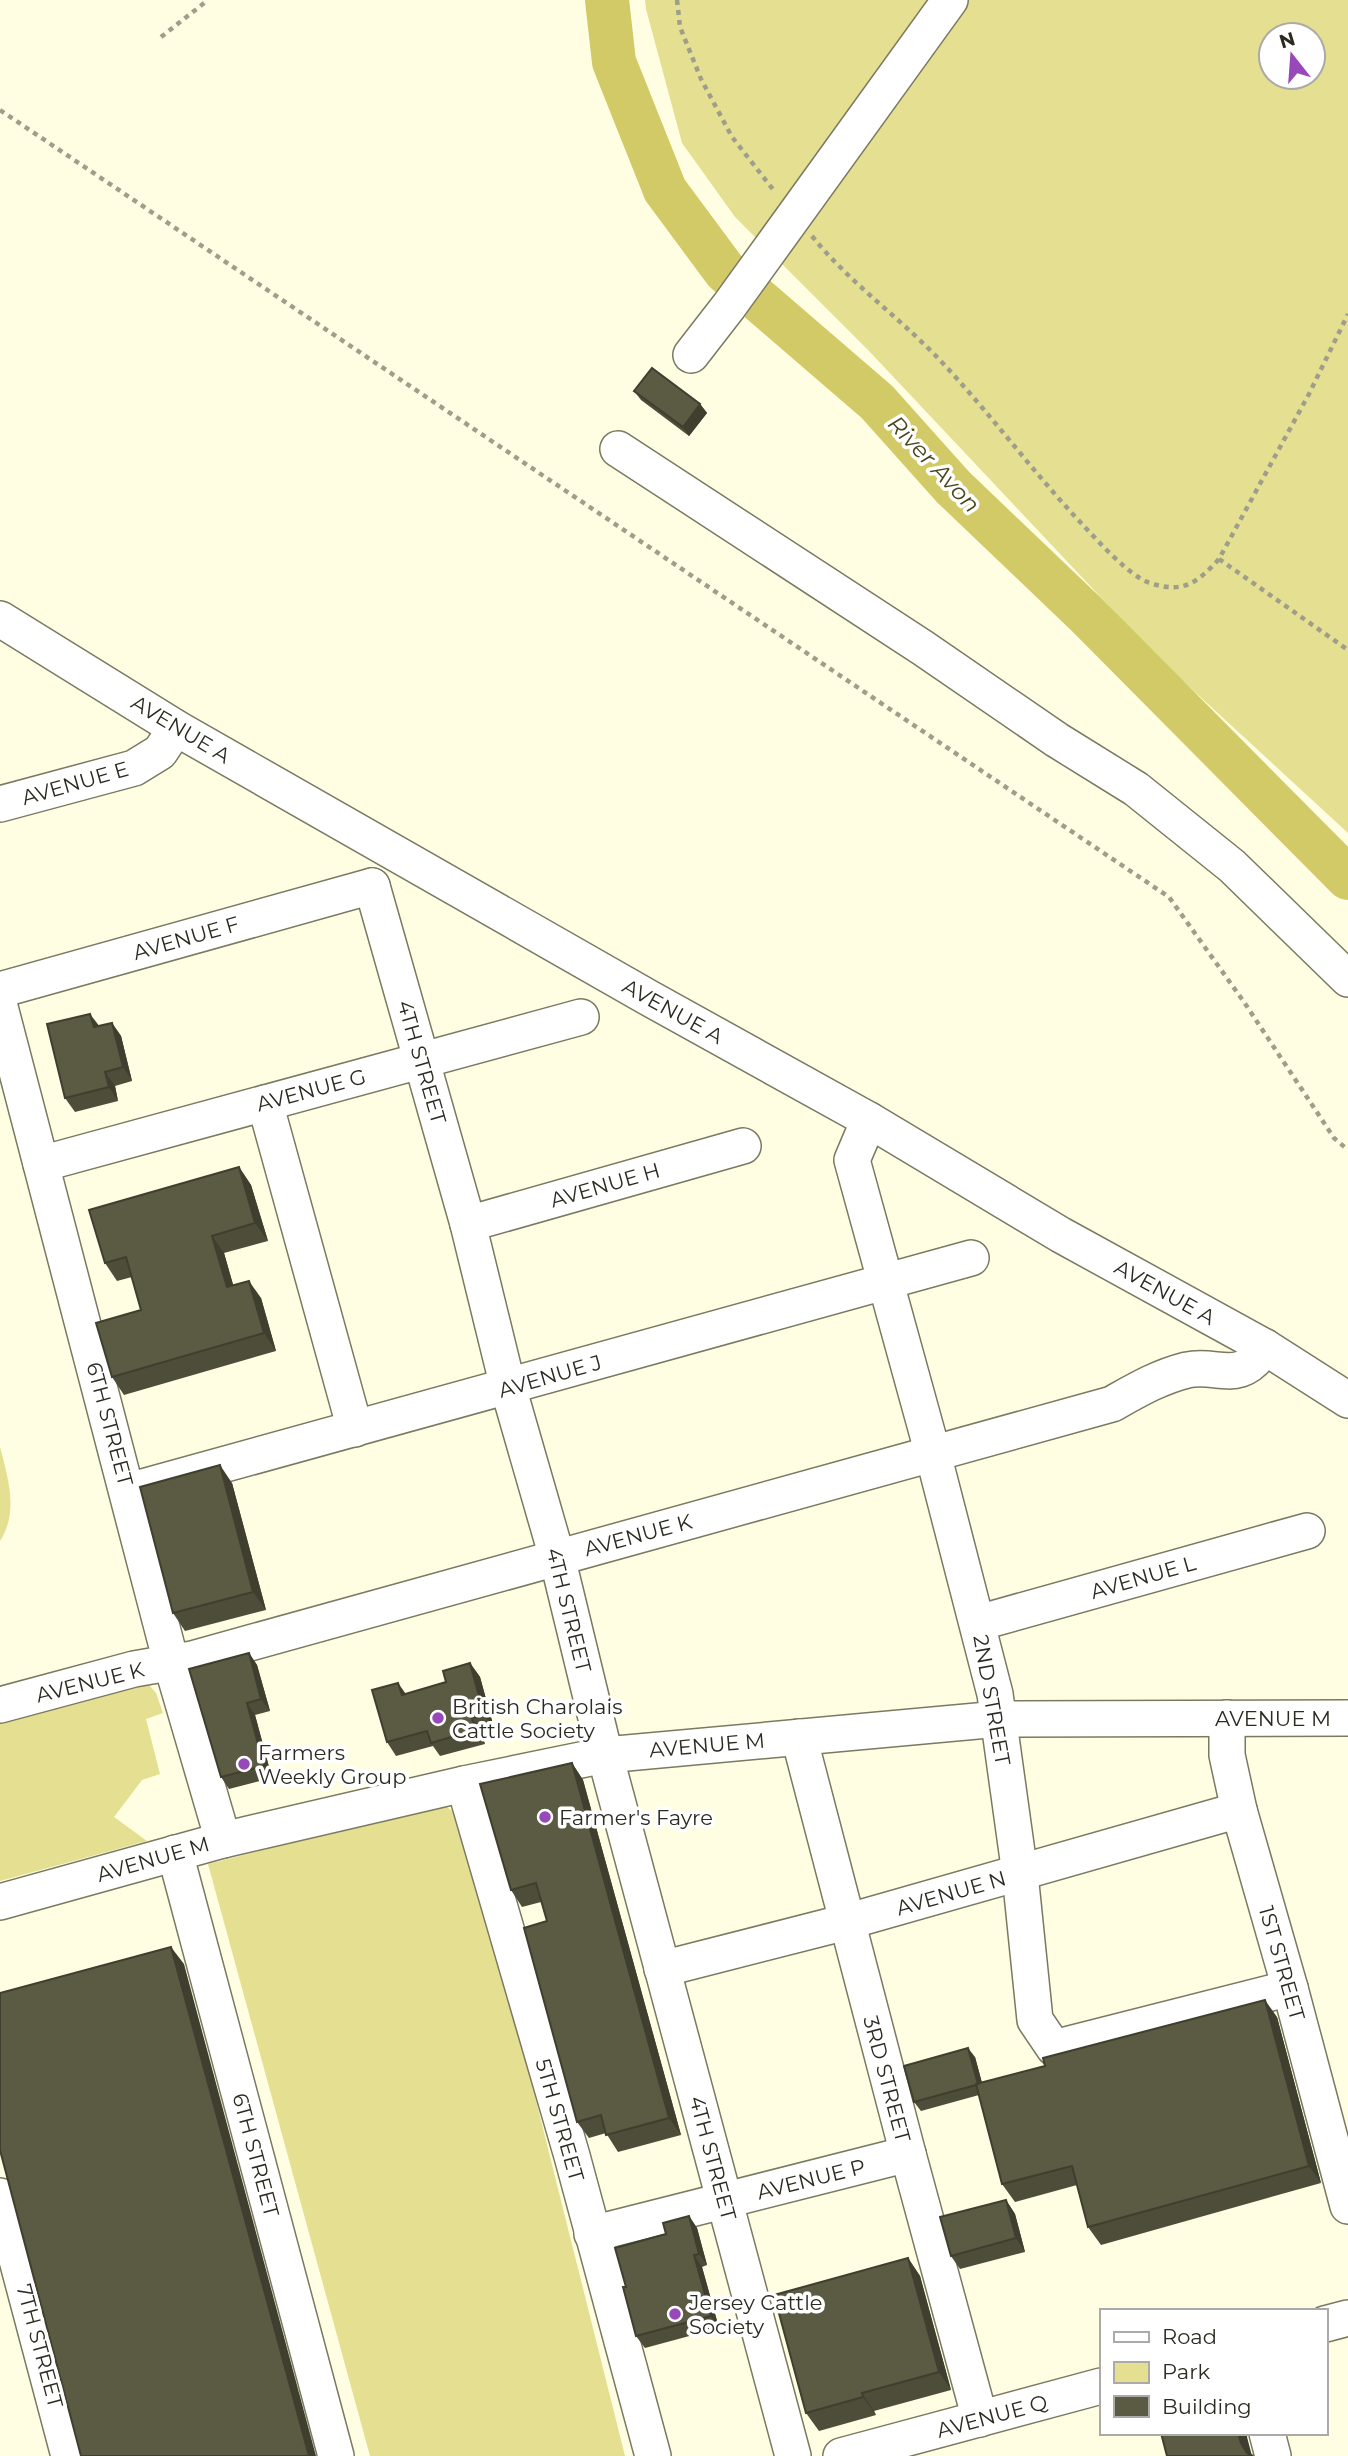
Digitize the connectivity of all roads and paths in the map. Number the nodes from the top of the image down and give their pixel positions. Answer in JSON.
{"nodes":[{"id":1,"x":208,"y":0,"type":"edge"},
{"id":2,"x":677,"y":0,"type":"edge"},
{"id":3,"x":950,"y":0,"type":"edge"},
{"id":4,"x":161,"y":37,"type":"dead end"},
{"id":5,"x":0,"y":110,"type":"edge"},
{"id":6,"x":795,"y":215,"type":"junction"},
{"id":7,"x":1348,"y":314,"type":"edge"},
{"id":8,"x":691,"y":355,"type":"dead end"},
{"id":9,"x":618,"y":449,"type":"dead end"},
{"id":10,"x":1219,"y":558,"type":"junction"},
{"id":11,"x":0,"y":619,"type":"edge"},
{"id":12,"x":1348,"y":650,"type":"edge"},
{"id":13,"x":176,"y":728,"type":"junction"},
{"id":14,"x":0,"y":804,"type":"edge"},
{"id":15,"x":390,"y":849,"type":"junction"},
{"id":16,"x":372,"y":886,"type":"junction"},
{"id":17,"x":1348,"y":979,"type":"edge"},
{"id":18,"x":0,"y":990,"type":"edge"},
{"id":19,"x":0,"y":1007,"type":"edge"},
{"id":20,"x":581,"y":1017,"type":"dead end"},
{"id":21,"x":422,"y":1061,"type":"junction"},
{"id":22,"x":265,"y":1103,"type":"junction"},
{"id":23,"x":869,"y":1120,"type":"junction"},
{"id":24,"x":743,"y":1146,"type":"dead end"},
{"id":25,"x":1348,"y":1150,"type":"edge"},
{"id":26,"x":41,"y":1164,"type":"junction"},
{"id":27,"x":467,"y":1224,"type":"junction"},
{"id":28,"x":971,"y":1258,"type":"dead end"},
{"id":29,"x":886,"y":1282,"type":"junction"},
{"id":30,"x":1265,"y":1348,"type":"junction"},
{"id":31,"x":508,"y":1387,"type":"junction"},
{"id":32,"x":1348,"y":1400,"type":"edge"},
{"id":33,"x":355,"y":1429,"type":"junction"},
{"id":34,"x":933,"y":1454,"type":"junction"},
{"id":35,"x":128,"y":1491,"type":"junction"},
{"id":36,"x":1307,"y":1531,"type":"dead end"},
{"id":37,"x":556,"y":1557,"type":"junction"},
{"id":38,"x":978,"y":1623,"type":"junction"},
{"id":39,"x":171,"y":1662,"type":"junction"},
{"id":40,"x":0,"y":1705,"type":"edge"},
{"id":41,"x":1227,"y":1718,"type":"junction"},
{"id":42,"x":1348,"y":1718,"type":"edge"},
{"id":43,"x":999,"y":1719,"type":"junction"},
{"id":44,"x":799,"y":1737,"type":"junction"},
{"id":45,"x":605,"y":1755,"type":"junction"},
{"id":46,"x":464,"y":1784,"type":"junction"},
{"id":47,"x":1239,"y":1810,"type":"junction"},
{"id":48,"x":223,"y":1840,"type":"junction"},
{"id":49,"x":175,"y":1853,"type":"junction"},
{"id":50,"x":1020,"y":1874,"type":"junction"},
{"id":51,"x":0,"y":1902,"type":"edge"},
{"id":52,"x":846,"y":1922,"type":"junction"},
{"id":53,"x":662,"y":1969,"type":"junction"},
{"id":54,"x":1290,"y":1988,"type":"junction"},
{"id":55,"x":908,"y":2154,"type":"junction"},
{"id":56,"x":0,"y":2196,"type":"edge"},
{"id":57,"x":725,"y":2201,"type":"junction"},
{"id":58,"x":1348,"y":2206,"type":"edge"},
{"id":59,"x":592,"y":2234,"type":"junction"},
{"id":60,"x":1348,"y":2318,"type":"edge"},
{"id":61,"x":1327,"y":2323,"type":"edge"},
{"id":62,"x":1100,"y":2386,"type":"edge"},
{"id":63,"x":980,"y":2419,"type":"junction"},
{"id":64,"x":1268,"y":2435,"type":"edge"},
{"id":65,"x":69,"y":2456,"type":"edge"},
{"id":66,"x":336,"y":2456,"type":"edge"},
{"id":67,"x":653,"y":2456,"type":"edge"},
{"id":68,"x":793,"y":2456,"type":"edge"},
{"id":69,"x":841,"y":2456,"type":"edge"},
{"id":70,"x":1273,"y":2456,"type":"edge"}],
"edges":[{"from":1,"to":4,"type":"path"},
{"from":2,"to":6,"type":"path"},
{"from":3,"to":6,"type":"lane"},
{"from":5,"to":25,"type":"path"},
{"from":6,"to":8,"type":"lane"},
{"from":6,"to":10,"type":"path"},
{"from":7,"to":10,"type":"path"},
{"from":9,"to":17,"type":"lane"},
{"from":10,"to":12,"type":"path"},
{"from":11,"to":13,"type":"lane","name":"AVENUE A"},
{"from":13,"to":14,"type":"lane","name":"AVENUE E"},
{"from":13,"to":15,"type":"lane","name":"AVENUE A"},
{"from":15,"to":16,"type":"lane"},
{"from":15,"to":23,"type":"lane","name":"AVENUE A"},
{"from":16,"to":18,"type":"lane","name":"AVENUE F"},
{"from":16,"to":21,"type":"lane","name":"4TH STREET"},
{"from":19,"to":26,"type":"lane","name":"6TH STREET"},
{"from":20,"to":21,"type":"lane","name":"AVENUE G"},
{"from":21,"to":22,"type":"lane","name":"AVENUE G"},
{"from":21,"to":27,"type":"lane","name":"4TH STREET"},
{"from":22,"to":26,"type":"lane","name":"AVENUE G"},
{"from":22,"to":33,"type":"lane"},
{"from":23,"to":29,"type":"lane","name":"2ND STREET"},
{"from":23,"to":30,"type":"lane","name":"AVENUE A"},
{"from":24,"to":27,"type":"lane","name":"AVENUE H"},
{"from":26,"to":35,"type":"lane","name":"6TH STREET"},
{"from":27,"to":31,"type":"lane","name":"4TH STREET"},
{"from":28,"to":29,"type":"lane","name":"AVENUE J"},
{"from":29,"to":31,"type":"lane","name":"AVENUE J"},
{"from":29,"to":34,"type":"lane","name":"2ND STREET"},
{"from":30,"to":32,"type":"lane","name":"AVENUE A"},
{"from":30,"to":34,"type":"lane","name":"AVENUE K"},
{"from":31,"to":33,"type":"lane","name":"AVENUE J"},
{"from":31,"to":37,"type":"lane","name":"4TH STREET"},
{"from":33,"to":35,"type":"lane","name":"AVENUE J"},
{"from":34,"to":37,"type":"lane","name":"AVENUE K"},
{"from":34,"to":38,"type":"lane","name":"2ND STREET"},
{"from":35,"to":39,"type":"lane","name":"6TH STREET"},
{"from":36,"to":38,"type":"lane","name":"AVENUE L"},
{"from":37,"to":39,"type":"lane","name":"AVENUE K"},
{"from":37,"to":45,"type":"lane","name":"4TH STREET"},
{"from":38,"to":43,"type":"lane","name":"2ND STREET"},
{"from":39,"to":40,"type":"lane","name":"AVENUE K"},
{"from":39,"to":48,"type":"lane","name":"6TH STREET"},
{"from":41,"to":42,"type":"lane","name":"AVENUE M"},
{"from":41,"to":43,"type":"lane","name":"AVENUE M"},
{"from":41,"to":47,"type":"lane","name":"1ST STREET"},
{"from":43,"to":44,"type":"lane","name":"AVENUE M"},
{"from":43,"to":50,"type":"lane","name":"2ND STREET"},
{"from":44,"to":45,"type":"lane","name":"AVENUE M"},
{"from":44,"to":52,"type":"lane","name":"3RD STREET"},
{"from":45,"to":46,"type":"lane","name":"AVENUE M"},
{"from":45,"to":53,"type":"lane","name":"4TH STREET"},
{"from":46,"to":48,"type":"lane","name":"AVENUE M"},
{"from":46,"to":59,"type":"lane","name":"5TH STREET"},
{"from":47,"to":50,"type":"lane","name":"AVENUE N"},
{"from":47,"to":54,"type":"lane","name":"1ST STREET"},
{"from":48,"to":49,"type":"lane","name":"AVENUE M"},
{"from":49,"to":51,"type":"lane","name":"AVENUE M"},
{"from":49,"to":66,"type":"lane","name":"6TH STREET"},
{"from":50,"to":52,"type":"lane","name":"AVENUE N"},
{"from":50,"to":54,"type":"lane","name":"2ND STREET"},
{"from":52,"to":53,"type":"lane","name":"AVENUE N"},
{"from":52,"to":55,"type":"lane","name":"3RD STREET"},
{"from":53,"to":57,"type":"lane","name":"4TH STREET"},
{"from":54,"to":58,"type":"lane","name":"1ST STREET"},
{"from":55,"to":57,"type":"lane","name":"AVENUE P"},
{"from":55,"to":63,"type":"lane","name":"3RD STREET"},
{"from":56,"to":65,"type":"lane","name":"7TH STREET"},
{"from":57,"to":59,"type":"lane","name":"AVENUE P"},
{"from":57,"to":68,"type":"lane","name":"4TH STREET"},
{"from":59,"to":67,"type":"lane","name":"5TH STREET"},
{"from":60,"to":61,"type":"lane"},
{"from":62,"to":63,"type":"lane","name":"AVENUE Q"},
{"from":63,"to":69,"type":"lane","name":"AVENUE Q"},
{"from":64,"to":70,"type":"lane"}]}
